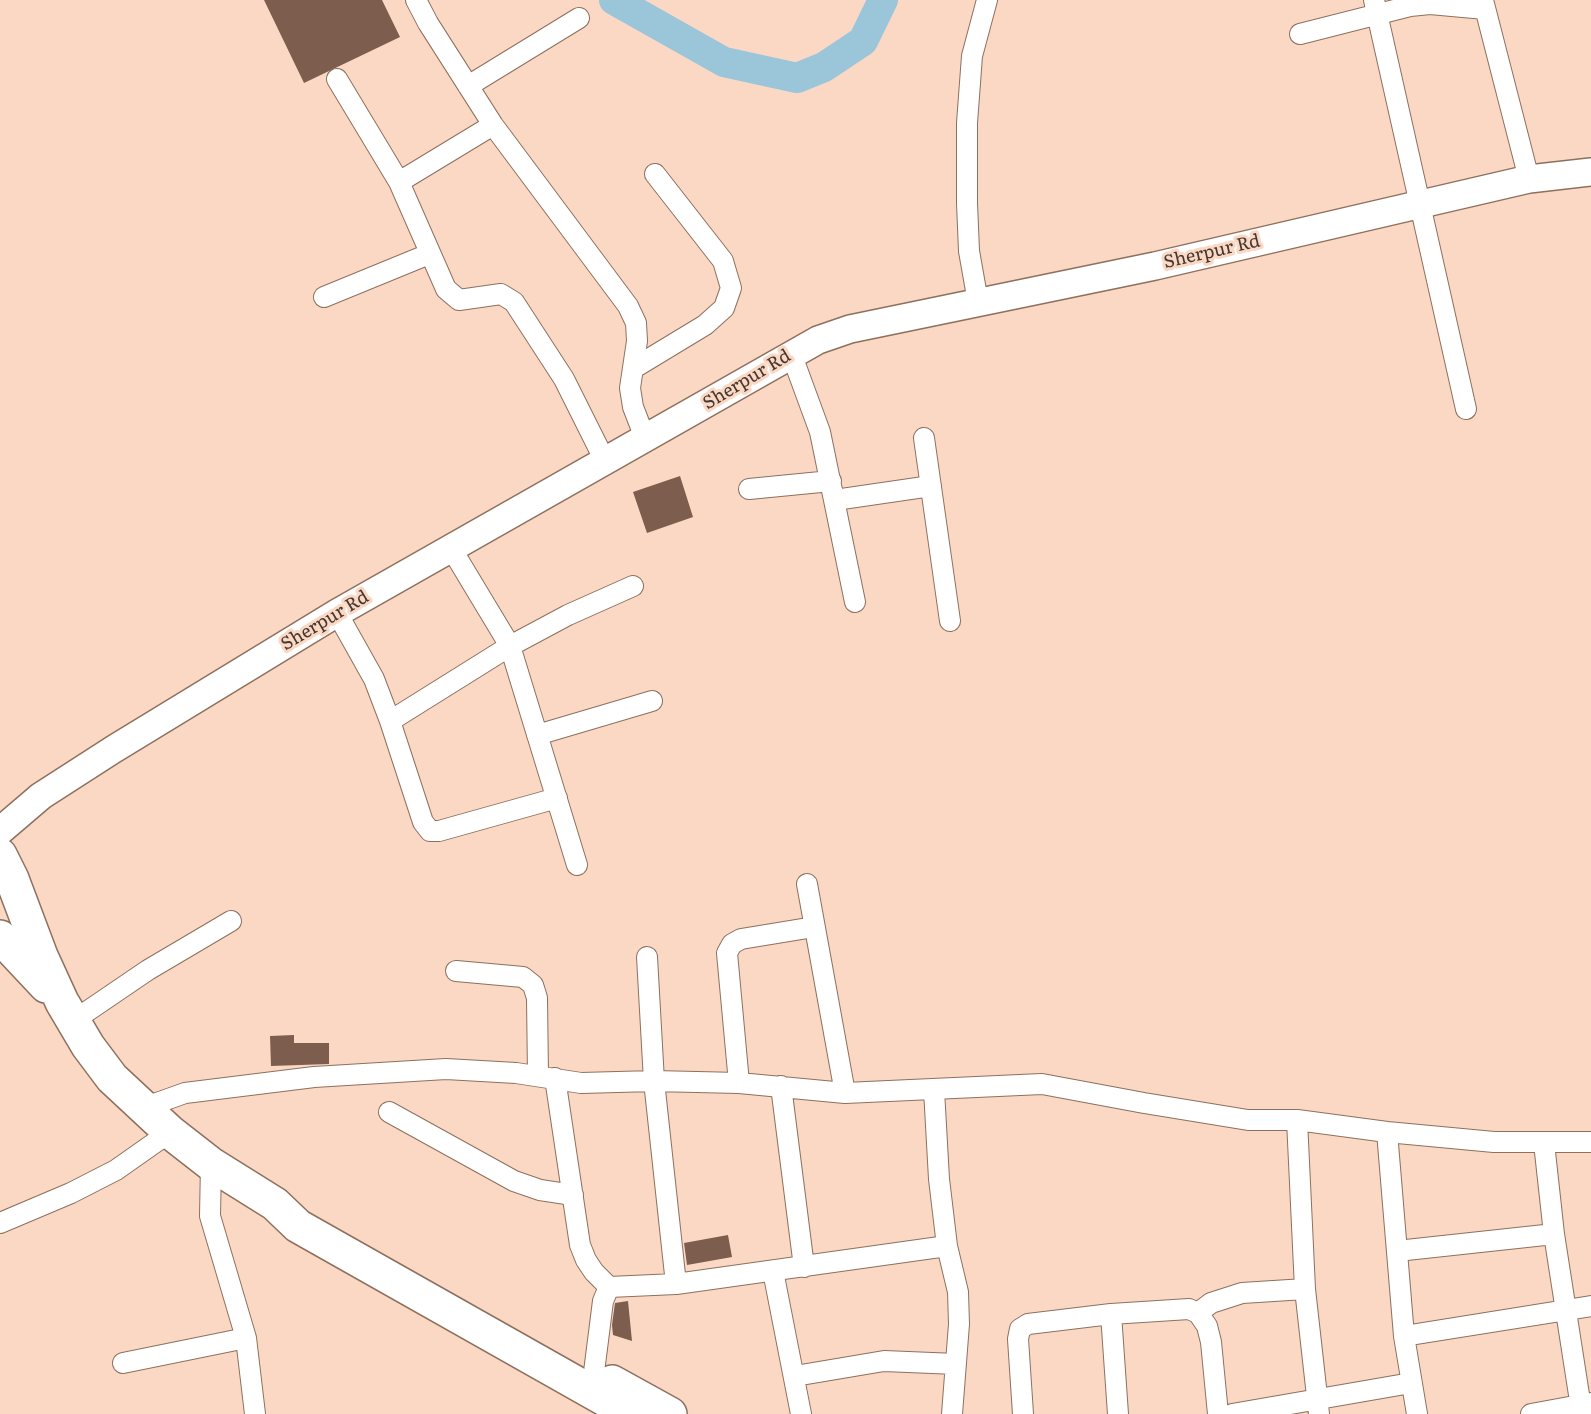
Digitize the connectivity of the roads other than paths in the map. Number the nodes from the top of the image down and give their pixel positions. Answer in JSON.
{"nodes":[{"id":1,"x":416,"y":0,"type":"edge"},
{"id":2,"x":987,"y":0,"type":"edge"},
{"id":3,"x":1484,"y":5,"type":"edge"},
{"id":4,"x":1375,"y":7,"type":"edge"},
{"id":5,"x":579,"y":18,"type":"dead end"},
{"id":6,"x":1300,"y":34,"type":"dead end"},
{"id":7,"x":337,"y":80,"type":"dead end"},
{"id":8,"x":468,"y":86,"type":"junction"},
{"id":9,"x":493,"y":125,"type":"junction"},
{"id":10,"x":1591,"y":172,"type":"edge"},
{"id":11,"x":655,"y":174,"type":"dead end"},
{"id":12,"x":1529,"y":179,"type":"junction"},
{"id":13,"x":399,"y":182,"type":"junction"},
{"id":14,"x":1420,"y":203,"type":"junction"},
{"id":15,"x":429,"y":254,"type":"junction"},
{"id":16,"x":324,"y":297,"type":"dead end"},
{"id":17,"x":978,"y":302,"type":"junction"},
{"id":18,"x":791,"y":353,"type":"junction"},
{"id":19,"x":634,"y":368,"type":"junction"},
{"id":20,"x":1466,"y":409,"type":"dead end"},
{"id":21,"x":645,"y":438,"type":"junction"},
{"id":22,"x":924,"y":438,"type":"dead end"},
{"id":23,"x":605,"y":460,"type":"junction"},
{"id":24,"x":931,"y":486,"type":"junction"},
{"id":25,"x":749,"y":489,"type":"dead end"},
{"id":26,"x":833,"y":490,"type":"junction"},
{"id":27,"x":451,"y":548,"type":"junction"},
{"id":28,"x":633,"y":586,"type":"dead end"},
{"id":29,"x":855,"y":602,"type":"dead end"},
{"id":30,"x":337,"y":613,"type":"junction"},
{"id":31,"x":950,"y":621,"type":"dead end"},
{"id":32,"x":510,"y":646,"type":"junction"},
{"id":33,"x":652,"y":701,"type":"dead end"},
{"id":34,"x":390,"y":721,"type":"junction"},
{"id":35,"x":537,"y":735,"type":"junction"},
{"id":36,"x":556,"y":798,"type":"junction"},
{"id":37,"x":0,"y":831,"type":"edge"},
{"id":38,"x":0,"y":855,"type":"edge"},
{"id":39,"x":577,"y":865,"type":"dead end"},
{"id":40,"x":807,"y":884,"type":"dead end"},
{"id":41,"x":231,"y":921,"type":"dead end"},
{"id":42,"x":814,"y":927,"type":"junction"},
{"id":43,"x":0,"y":937,"type":"edge"},
{"id":44,"x":647,"y":957,"type":"dead end"},
{"id":45,"x":456,"y":971,"type":"dead end"},
{"id":46,"x":67,"y":1011,"type":"junction"},
{"id":47,"x":546,"y":1077,"type":"junction"},
{"id":48,"x":654,"y":1081,"type":"junction"},
{"id":49,"x":739,"y":1083,"type":"junction"},
{"id":50,"x":780,"y":1086,"type":"junction"},
{"id":51,"x":934,"y":1090,"type":"junction"},
{"id":52,"x":845,"y":1093,"type":"junction"},
{"id":53,"x":143,"y":1108,"type":"junction"},
{"id":54,"x":389,"y":1112,"type":"dead end"},
{"id":55,"x":1297,"y":1120,"type":"junction"},
{"id":56,"x":170,"y":1132,"type":"junction"},
{"id":57,"x":1387,"y":1132,"type":"junction"},
{"id":58,"x":1591,"y":1142,"type":"edge"},
{"id":59,"x":1544,"y":1143,"type":"junction"},
{"id":60,"x":211,"y":1164,"type":"junction"},
{"id":61,"x":573,"y":1195,"type":"junction"},
{"id":62,"x":274,"y":1204,"type":"junction"},
{"id":63,"x":0,"y":1223,"type":"edge"},
{"id":64,"x":1554,"y":1234,"type":"junction"},
{"id":65,"x":947,"y":1246,"type":"junction"},
{"id":66,"x":1397,"y":1251,"type":"junction"},
{"id":67,"x":804,"y":1267,"type":"junction"},
{"id":68,"x":773,"y":1271,"type":"junction"},
{"id":69,"x":676,"y":1284,"type":"junction"},
{"id":70,"x":609,"y":1287,"type":"junction"},
{"id":71,"x":1305,"y":1289,"type":"junction"},
{"id":72,"x":1591,"y":1306,"type":"edge"},
{"id":73,"x":1566,"y":1311,"type":"junction"},
{"id":74,"x":1198,"y":1313,"type":"junction"},
{"id":75,"x":1111,"y":1314,"type":"junction"},
{"id":76,"x":1404,"y":1336,"type":"junction"},
{"id":77,"x":246,"y":1338,"type":"junction"},
{"id":78,"x":123,"y":1363,"type":"dead end"},
{"id":79,"x":956,"y":1364,"type":"junction"},
{"id":80,"x":594,"y":1372,"type":"junction"},
{"id":81,"x":795,"y":1376,"type":"junction"},
{"id":82,"x":1412,"y":1383,"type":"junction"},
{"id":83,"x":1318,"y":1407,"type":"edge"},
{"id":84,"x":1585,"y":1407,"type":"edge"},
{"id":85,"x":255,"y":1414,"type":"edge"},
{"id":86,"x":631,"y":1414,"type":"edge"},
{"id":87,"x":670,"y":1414,"type":"edge"},
{"id":88,"x":801,"y":1414,"type":"edge"},
{"id":89,"x":952,"y":1414,"type":"edge"},
{"id":90,"x":1023,"y":1414,"type":"edge"},
{"id":91,"x":1118,"y":1414,"type":"edge"},
{"id":92,"x":1218,"y":1414,"type":"edge"},
{"id":93,"x":1232,"y":1414,"type":"edge"},
{"id":94,"x":1417,"y":1414,"type":"edge"},
{"id":95,"x":1531,"y":1414,"type":"edge"}],
"edges":[{"from":1,"to":8,"type":"street"},
{"from":2,"to":17,"type":"street"},
{"from":3,"to":4,"type":"street"},
{"from":3,"to":12,"type":"street"},
{"from":4,"to":6,"type":"street"},
{"from":4,"to":14,"type":"street"},
{"from":5,"to":8,"type":"street"},
{"from":7,"to":13,"type":"street"},
{"from":8,"to":9,"type":"street"},
{"from":9,"to":13,"type":"street"},
{"from":9,"to":19,"type":"street"},
{"from":10,"to":12,"type":"street","name":"Sherpur Rd"},
{"from":11,"to":19,"type":"street"},
{"from":12,"to":14,"type":"street","name":"Sherpur Rd"},
{"from":13,"to":15,"type":"street"},
{"from":14,"to":17,"type":"street","name":"Sherpur Rd"},
{"from":14,"to":20,"type":"street"},
{"from":15,"to":16,"type":"street"},
{"from":15,"to":23,"type":"street"},
{"from":17,"to":18,"type":"street","name":"Sherpur Rd"},
{"from":18,"to":21,"type":"street","name":"Sherpur Rd"},
{"from":18,"to":26,"type":"street"},
{"from":19,"to":21,"type":"street"},
{"from":21,"to":23,"type":"street","name":"Sherpur Rd"},
{"from":22,"to":24,"type":"street"},
{"from":23,"to":27,"type":"street","name":"Sherpur Rd"},
{"from":24,"to":26,"type":"street"},
{"from":24,"to":31,"type":"street"},
{"from":25,"to":26,"type":"street"},
{"from":26,"to":29,"type":"street"},
{"from":27,"to":30,"type":"street","name":"Sherpur Rd"},
{"from":27,"to":32,"type":"street"},
{"from":28,"to":32,"type":"street"},
{"from":30,"to":34,"type":"street"},
{"from":30,"to":37,"type":"street","name":"Sherpur Rd"},
{"from":32,"to":34,"type":"street"},
{"from":32,"to":35,"type":"street"},
{"from":33,"to":35,"type":"street"},
{"from":34,"to":36,"type":"street"},
{"from":35,"to":36,"type":"street"},
{"from":36,"to":39,"type":"street"},
{"from":38,"to":46,"type":"highway"},
{"from":40,"to":42,"type":"street"},
{"from":41,"to":46,"type":"street"},
{"from":42,"to":49,"type":"street"},
{"from":42,"to":52,"type":"street"},
{"from":43,"to":46,"type":"highway"},
{"from":44,"to":48,"type":"street"},
{"from":45,"to":47,"type":"street"},
{"from":46,"to":53,"type":"highway"},
{"from":47,"to":48,"type":"street"},
{"from":47,"to":53,"type":"street"},
{"from":47,"to":61,"type":"street"},
{"from":48,"to":49,"type":"street"},
{"from":48,"to":69,"type":"street"},
{"from":49,"to":50,"type":"street"},
{"from":50,"to":52,"type":"street"},
{"from":50,"to":67,"type":"street"},
{"from":51,"to":52,"type":"street"},
{"from":51,"to":55,"type":"street"},
{"from":51,"to":65,"type":"street"},
{"from":53,"to":56,"type":"highway"},
{"from":54,"to":61,"type":"street"},
{"from":55,"to":57,"type":"street"},
{"from":55,"to":71,"type":"street"},
{"from":56,"to":60,"type":"highway"},
{"from":56,"to":63,"type":"street"},
{"from":57,"to":59,"type":"street"},
{"from":57,"to":66,"type":"street"},
{"from":58,"to":59,"type":"street"},
{"from":59,"to":64,"type":"street"},
{"from":60,"to":62,"type":"highway"},
{"from":60,"to":77,"type":"street"},
{"from":61,"to":70,"type":"street"},
{"from":62,"to":80,"type":"highway"},
{"from":62,"to":86,"type":"highway"},
{"from":64,"to":66,"type":"street"},
{"from":64,"to":73,"type":"street"},
{"from":65,"to":67,"type":"street"},
{"from":65,"to":79,"type":"street"},
{"from":66,"to":76,"type":"street"},
{"from":67,"to":68,"type":"street"},
{"from":68,"to":69,"type":"street"},
{"from":68,"to":81,"type":"street"},
{"from":69,"to":70,"type":"street"},
{"from":70,"to":80,"type":"street"},
{"from":71,"to":74,"type":"street"},
{"from":71,"to":83,"type":"street"},
{"from":72,"to":73,"type":"street"},
{"from":73,"to":76,"type":"street"},
{"from":73,"to":84,"type":"street"},
{"from":74,"to":75,"type":"street"},
{"from":74,"to":92,"type":"street"},
{"from":75,"to":90,"type":"street"},
{"from":75,"to":91,"type":"street"},
{"from":76,"to":82,"type":"street"},
{"from":77,"to":78,"type":"street"},
{"from":77,"to":85,"type":"street"},
{"from":79,"to":81,"type":"street"},
{"from":79,"to":89,"type":"street"},
{"from":80,"to":87,"type":"highway"},
{"from":81,"to":88,"type":"street"},
{"from":82,"to":83,"type":"street"},
{"from":82,"to":94,"type":"street"},
{"from":83,"to":93,"type":"street"},
{"from":84,"to":95,"type":"street"}]}
